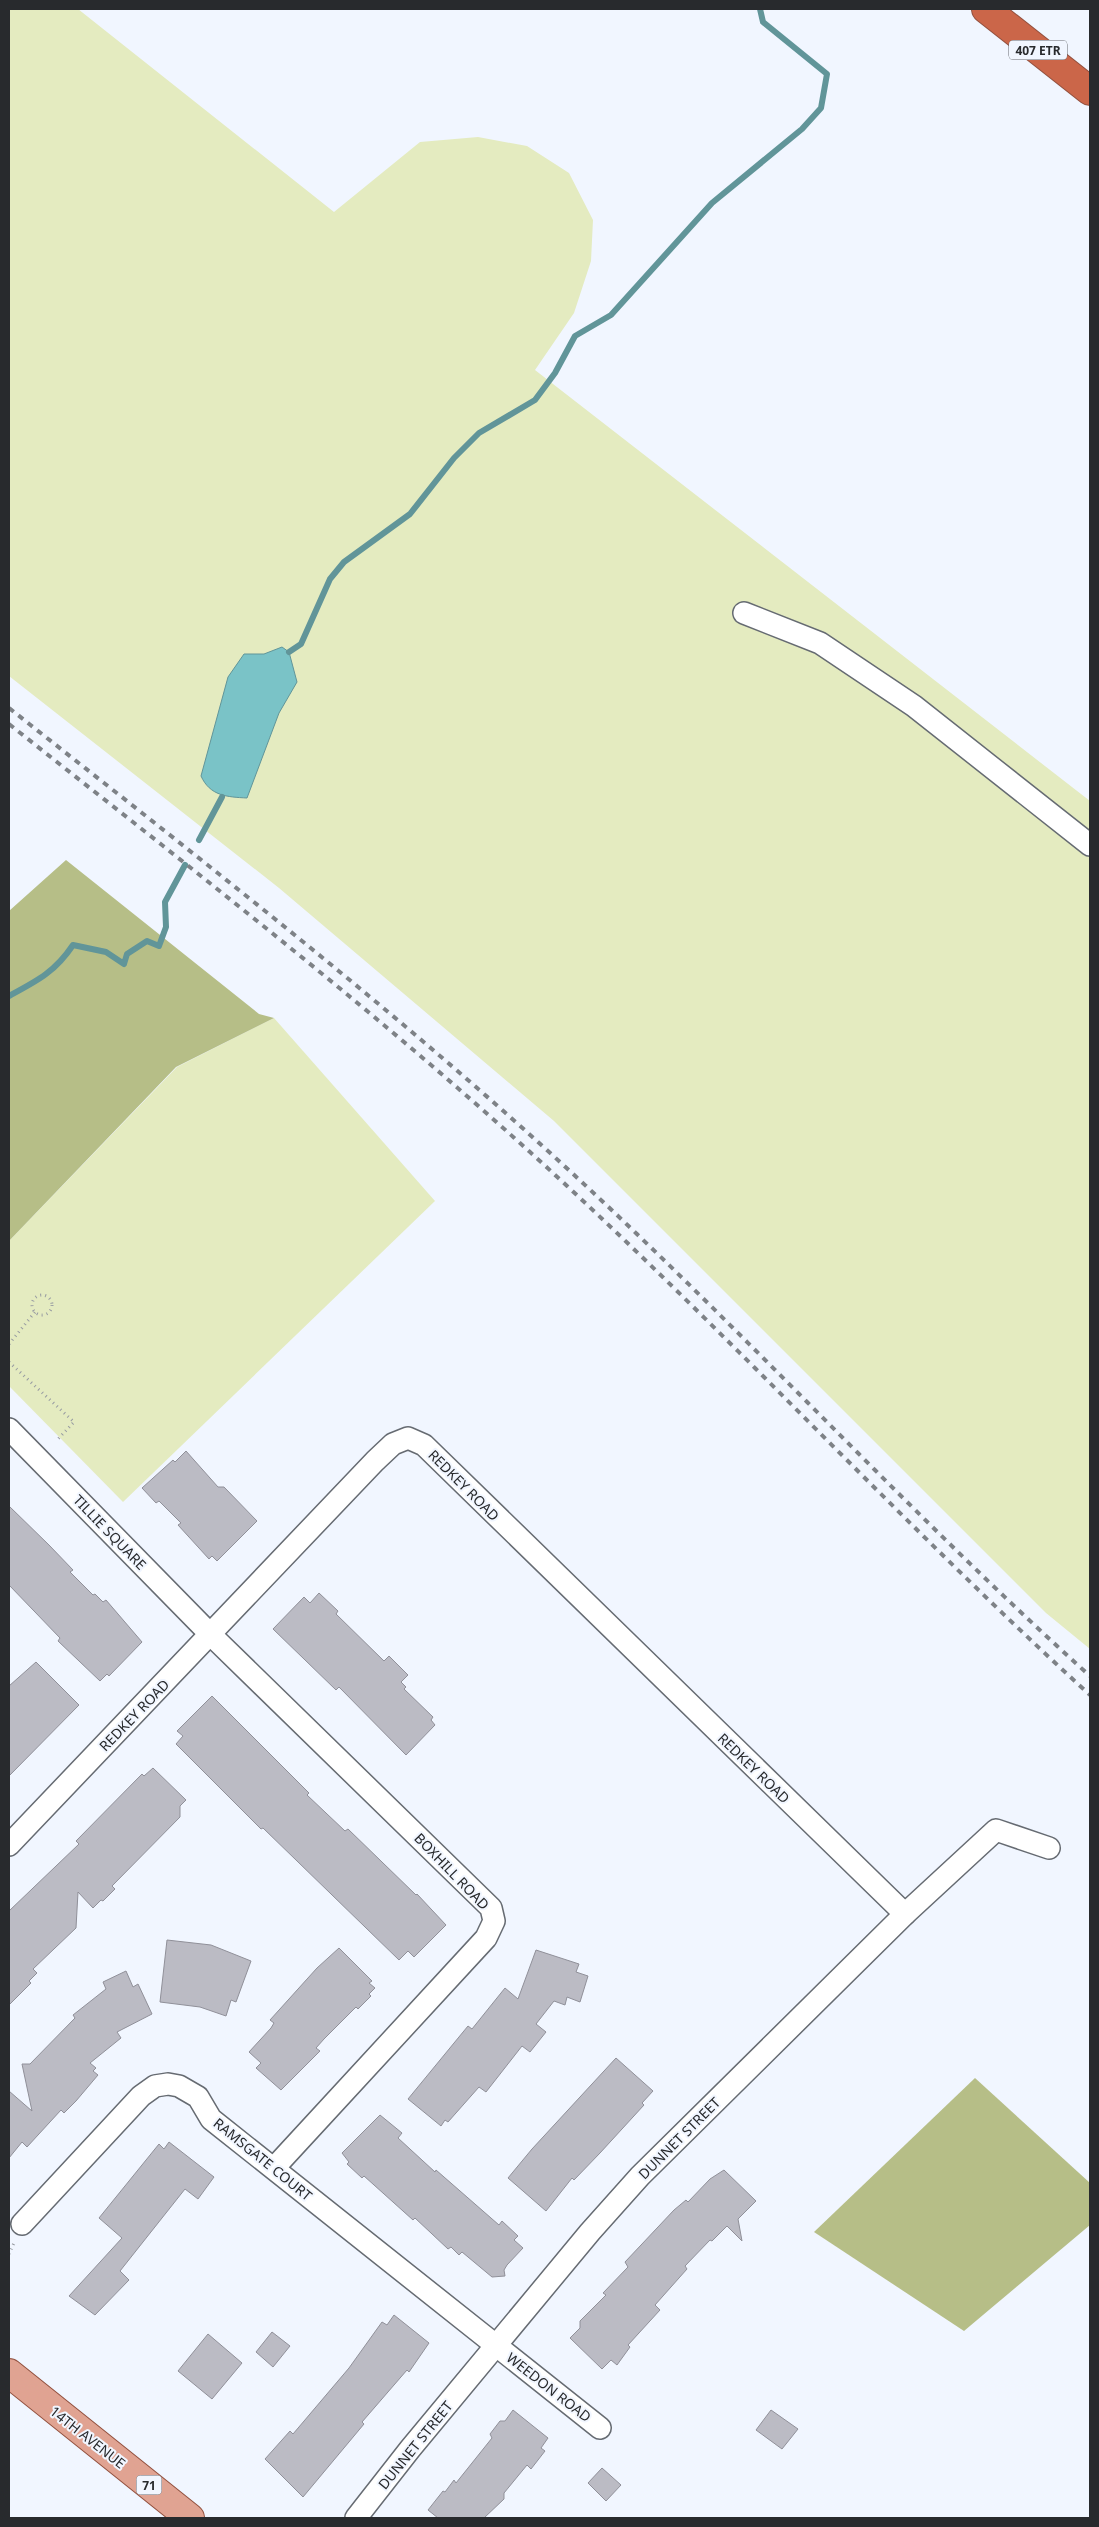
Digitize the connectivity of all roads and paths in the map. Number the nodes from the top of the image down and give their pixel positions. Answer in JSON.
{"nodes":[{"id":1,"x":986,"y":9,"type":"edge"},
{"id":2,"x":1090,"y":91,"type":"edge"},
{"id":3,"x":744,"y":613,"type":"dead end"},
{"id":4,"x":1090,"y":845,"type":"edge"},
{"id":5,"x":35,"y":1312,"type":"junction"},
{"id":6,"x":9,"y":1344,"type":"edge"},
{"id":7,"x":9,"y":1362,"type":"edge"},
{"id":8,"x":9,"y":1429,"type":"edge"},
{"id":9,"x":58,"y":1439,"type":"dead end"},
{"id":10,"x":211,"y":1635,"type":"junction"},
{"id":11,"x":9,"y":1846,"type":"edge"},
{"id":12,"x":1049,"y":1848,"type":"dead end"},
{"id":13,"x":905,"y":1914,"type":"junction"},
{"id":14,"x":274,"y":2168,"type":"junction"},
{"id":15,"x":22,"y":2224,"type":"dead end"},
{"id":16,"x":497,"y":2347,"type":"junction"},
{"id":17,"x":9,"y":2374,"type":"edge"},
{"id":18,"x":600,"y":2428,"type":"dead end"},
{"id":19,"x":190,"y":2518,"type":"edge"},
{"id":20,"x":356,"y":2518,"type":"edge"}],
"edges":[{"from":1,"to":2,"type":"highway","number":"407 ETR"},
{"from":3,"to":4,"type":"street"},
{"from":5,"to":5,"type":"path"},
{"from":5,"to":6,"type":"path"},
{"from":7,"to":9,"type":"path"},
{"from":8,"to":10,"type":"street","name":"TILLIE SQUARE"},
{"from":10,"to":11,"type":"street","name":"REDKEY ROAD"},
{"from":10,"to":13,"type":"street","name":"REDKEY ROAD"},
{"from":10,"to":14,"type":"street","name":"BOXHILL ROAD"},
{"from":12,"to":13,"type":"street","name":"DUNNET STREET"},
{"from":13,"to":16,"type":"street","name":"DUNNET STREET"},
{"from":14,"to":15,"type":"street","name":"RAMSGATE COURT"},
{"from":14,"to":16,"type":"street","name":"RAMSGATE COURT"},
{"from":16,"to":18,"type":"street","name":"WEEDON ROAD"},
{"from":16,"to":20,"type":"street","name":"DUNNET STREET"},
{"from":17,"to":19,"type":"main road","name":"14TH AVENUE","number":"71"}]}
